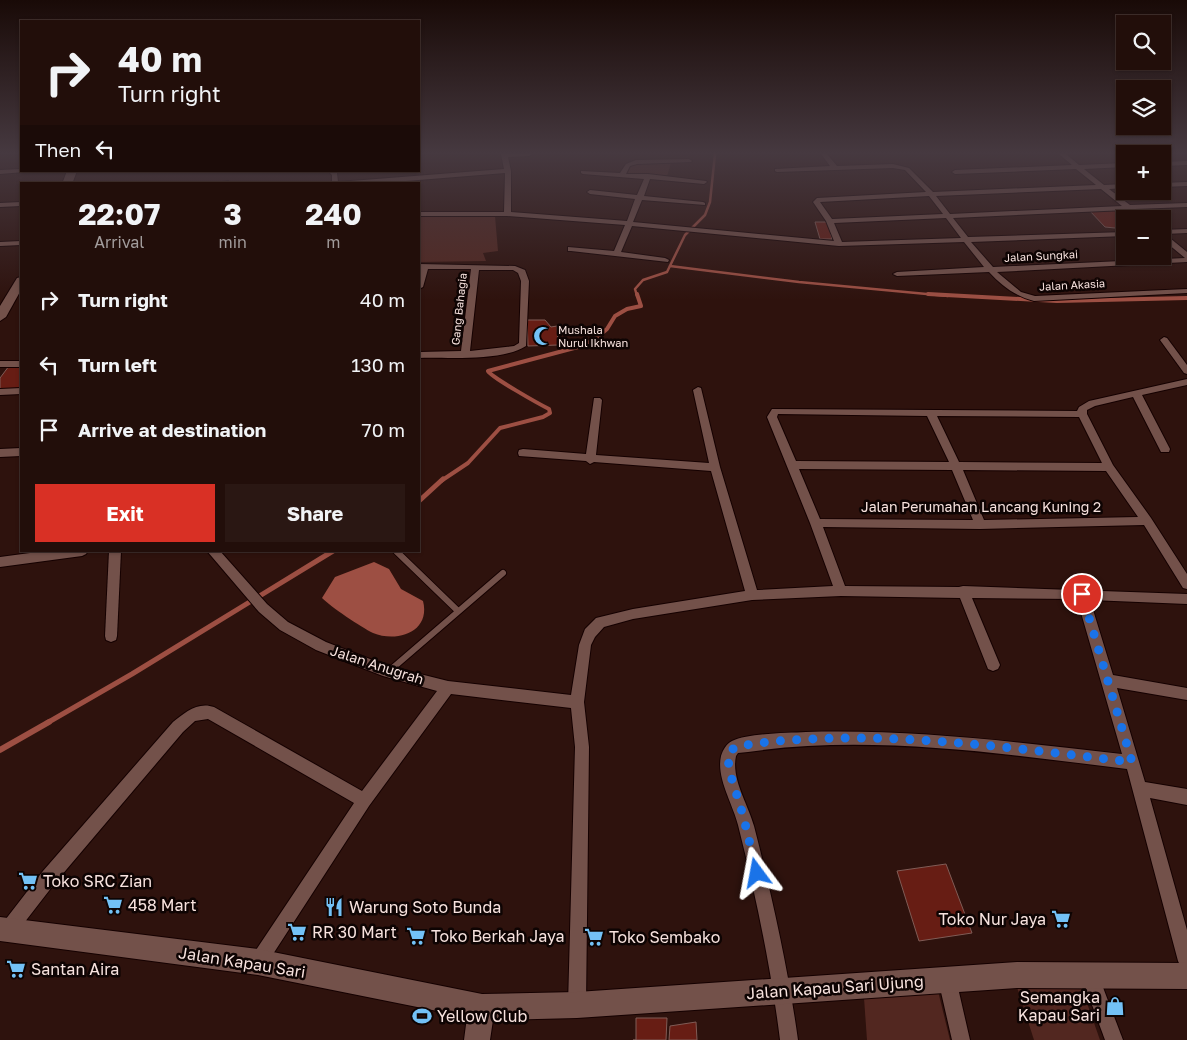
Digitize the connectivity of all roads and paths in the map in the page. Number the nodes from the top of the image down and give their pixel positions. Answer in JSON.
{"nodes":[{"id":1,"x":507,"y":203,"type":"edge"},
{"id":2,"x":638,"y":203,"type":"edge"},
{"id":3,"x":691,"y":203,"type":"edge"},
{"id":4,"x":816,"y":203,"type":"edge"},
{"id":5,"x":936,"y":203,"type":"edge"},
{"id":6,"x":1121,"y":203,"type":"edge"},
{"id":7,"x":20,"y":204,"type":"edge"},
{"id":8,"x":703,"y":204,"type":"dead end"},
{"id":9,"x":0,"y":205,"type":"edge"},
{"id":10,"x":1187,"y":205,"type":"edge"},
{"id":11,"x":1127,"y":208,"type":"junction"},
{"id":12,"x":1130,"y":210,"type":"edge"},
{"id":13,"x":420,"y":214,"type":"edge"},
{"id":14,"x":507,"y":214,"type":"junction"},
{"id":15,"x":947,"y":216,"type":"junction"},
{"id":16,"x":830,"y":221,"type":"junction"},
{"id":17,"x":630,"y":224,"type":"junction"},
{"id":18,"x":1187,"y":231,"type":"edge"},
{"id":19,"x":1171,"y":233,"type":"edge"},
{"id":20,"x":1116,"y":234,"type":"edge"},
{"id":21,"x":967,"y":240,"type":"junction"},
{"id":22,"x":1171,"y":242,"type":"edge"},
{"id":23,"x":20,"y":243,"type":"edge"},
{"id":24,"x":0,"y":244,"type":"edge"},
{"id":25,"x":839,"y":244,"type":"junction"},
{"id":26,"x":570,"y":249,"type":"dead end"},
{"id":27,"x":617,"y":254,"type":"junction"},
{"id":28,"x":1187,"y":256,"type":"edge"},
{"id":29,"x":665,"y":260,"type":"dead end"},
{"id":30,"x":1187,"y":260,"type":"edge"},
{"id":31,"x":422,"y":266,"type":"edge"},
{"id":32,"x":475,"y":266,"type":"junction"},
{"id":33,"x":992,"y":270,"type":"junction"},
{"id":34,"x":897,"y":274,"type":"dead end"},
{"id":35,"x":420,"y":280,"type":"edge"},
{"id":36,"x":20,"y":282,"type":"edge"},
{"id":37,"x":1187,"y":291,"type":"edge"},
{"id":38,"x":0,"y":317,"type":"edge"},
{"id":39,"x":1164,"y":340,"type":"dead end"},
{"id":40,"x":465,"y":353,"type":"junction"},
{"id":41,"x":420,"y":355,"type":"edge"},
{"id":42,"x":0,"y":364,"type":"edge"},
{"id":43,"x":20,"y":364,"type":"edge"},
{"id":44,"x":1187,"y":370,"type":"edge"},
{"id":45,"x":1187,"y":382,"type":"edge"},
{"id":46,"x":698,"y":390,"type":"dead end"},
{"id":47,"x":20,"y":391,"type":"edge"},
{"id":48,"x":0,"y":392,"type":"edge"},
{"id":49,"x":1136,"y":393,"type":"junction"},
{"id":50,"x":597,"y":400,"type":"dead end"},
{"id":51,"x":930,"y":412,"type":"junction"},
{"id":52,"x":1082,"y":414,"type":"junction"},
{"id":53,"x":1165,"y":449,"type":"dead end"},
{"id":54,"x":20,"y":452,"type":"edge"},
{"id":55,"x":0,"y":453,"type":"edge"},
{"id":56,"x":523,"y":454,"type":"dead end"},
{"id":57,"x":590,"y":460,"type":"junction"},
{"id":58,"x":792,"y":465,"type":"junction"},
{"id":59,"x":956,"y":466,"type":"junction"},
{"id":60,"x":715,"y":467,"type":"junction"},
{"id":61,"x":1109,"y":467,"type":"junction"},
{"id":62,"x":1147,"y":521,"type":"junction"},
{"id":63,"x":816,"y":523,"type":"junction"},
{"id":64,"x":980,"y":525,"type":"junction"},
{"id":65,"x":75,"y":552,"type":"edge"},
{"id":66,"x":115,"y":552,"type":"edge"},
{"id":67,"x":214,"y":552,"type":"edge"},
{"id":68,"x":397,"y":552,"type":"edge"},
{"id":69,"x":0,"y":562,"type":"edge"},
{"id":70,"x":503,"y":573,"type":"dead end"},
{"id":71,"x":1187,"y":584,"type":"edge"},
{"id":72,"x":841,"y":591,"type":"junction"},
{"id":73,"x":963,"y":591,"type":"junction"},
{"id":74,"x":1082,"y":594,"type":"junction"},
{"id":75,"x":752,"y":596,"type":"junction"},
{"id":76,"x":1187,"y":599,"type":"edge"},
{"id":77,"x":458,"y":611,"type":"junction"},
{"id":78,"x":112,"y":636,"type":"dead end"},
{"id":79,"x":993,"y":665,"type":"dead end"},
{"id":80,"x":388,"y":672,"type":"junction"},
{"id":81,"x":1108,"y":680,"type":"junction"},
{"id":82,"x":448,"y":687,"type":"junction"},
{"id":83,"x":1187,"y":694,"type":"edge"},
{"id":84,"x":577,"y":702,"type":"junction"},
{"id":85,"x":1132,"y":762,"type":"junction"},
{"id":86,"x":1140,"y":789,"type":"junction"},
{"id":87,"x":1187,"y":796,"type":"edge"},
{"id":88,"x":364,"y":801,"type":"junction"},
{"id":89,"x":4,"y":929,"type":"edge"},
{"id":90,"x":258,"y":962,"type":"junction"},
{"id":91,"x":1187,"y":962,"type":"edge"},
{"id":92,"x":1090,"y":975,"type":"junction"},
{"id":93,"x":1187,"y":976,"type":"edge"},
{"id":94,"x":947,"y":979,"type":"junction"},
{"id":95,"x":783,"y":990,"type":"junction"},
{"id":96,"x":577,"y":1005,"type":"junction"},
{"id":97,"x":482,"y":1007,"type":"junction"},
{"id":98,"x":477,"y":1040,"type":"edge"},
{"id":99,"x":789,"y":1040,"type":"edge"},
{"id":100,"x":961,"y":1040,"type":"edge"},
{"id":101,"x":1114,"y":1040,"type":"edge"}],
"edges":[{"from":1,"to":14,"type":"street"},
{"from":2,"to":17,"type":"street"},
{"from":3,"to":8,"type":"street"},
{"from":4,"to":16,"type":"street"},
{"from":5,"to":15,"type":"street","name":"Jalan Akasia"},
{"from":6,"to":11,"type":"street"},
{"from":7,"to":9,"type":"street"},
{"from":10,"to":11,"type":"street"},
{"from":11,"to":12,"type":"street"},
{"from":11,"to":15,"type":"street"},
{"from":13,"to":14,"type":"street"},
{"from":14,"to":17,"type":"street"},
{"from":15,"to":16,"type":"street"},
{"from":15,"to":21,"type":"street","name":"Jalan Akasia"},
{"from":16,"to":25,"type":"street"},
{"from":17,"to":25,"type":"street"},
{"from":17,"to":27,"type":"street"},
{"from":18,"to":19,"type":"street"},
{"from":20,"to":21,"type":"street"},
{"from":21,"to":25,"type":"street"},
{"from":21,"to":33,"type":"street","name":"Jalan Akasia"},
{"from":22,"to":28,"type":"street"},
{"from":23,"to":24,"type":"street"},
{"from":26,"to":27,"type":"street"},
{"from":27,"to":29,"type":"street"},
{"from":30,"to":33,"type":"street","name":"Jalan Sungkai"},
{"from":31,"to":32,"type":"street"},
{"from":31,"to":35,"type":"street"},
{"from":32,"to":40,"type":"street","name":"Gang Bahagia"},
{"from":32,"to":40,"type":"street"},
{"from":33,"to":34,"type":"street","name":"Jalan Sungkai"},
{"from":33,"to":37,"type":"street","name":"Jalan Akasia"},
{"from":36,"to":38,"type":"main road"},
{"from":39,"to":44,"type":"street"},
{"from":40,"to":41,"type":"street"},
{"from":42,"to":43,"type":"street"},
{"from":45,"to":49,"type":"street"},
{"from":46,"to":60,"type":"street"},
{"from":47,"to":48,"type":"street"},
{"from":49,"to":52,"type":"street"},
{"from":49,"to":53,"type":"street"},
{"from":50,"to":57,"type":"street"},
{"from":51,"to":52,"type":"street"},
{"from":51,"to":58,"type":"street"},
{"from":51,"to":59,"type":"street"},
{"from":52,"to":61,"type":"street"},
{"from":54,"to":55,"type":"street"},
{"from":56,"to":57,"type":"street"},
{"from":57,"to":60,"type":"street"},
{"from":58,"to":59,"type":"street"},
{"from":58,"to":63,"type":"street"},
{"from":59,"to":61,"type":"street"},
{"from":59,"to":64,"type":"street"},
{"from":60,"to":75,"type":"street"},
{"from":61,"to":62,"type":"street"},
{"from":62,"to":64,"type":"street","name":"Jalan Perumahan Lancang Kuning 2"},
{"from":62,"to":71,"type":"street"},
{"from":63,"to":64,"type":"street","name":"Jalan Perumahan Lancang Kuning 2"},
{"from":63,"to":72,"type":"street"},
{"from":65,"to":69,"type":"street"},
{"from":66,"to":78,"type":"street"},
{"from":67,"to":80,"type":"street","name":"Jalan Anugrah"},
{"from":68,"to":77,"type":"lane"},
{"from":70,"to":77,"type":"lane"},
{"from":72,"to":73,"type":"street"},
{"from":72,"to":75,"type":"street"},
{"from":73,"to":74,"type":"street"},
{"from":73,"to":79,"type":"street"},
{"from":74,"to":76,"type":"street"},
{"from":74,"to":81,"type":"street"},
{"from":75,"to":84,"type":"street"},
{"from":77,"to":80,"type":"lane"},
{"from":80,"to":82,"type":"street","name":"Jalan Anugrah"},
{"from":81,"to":83,"type":"street"},
{"from":81,"to":85,"type":"street"},
{"from":82,"to":84,"type":"street","name":"Jalan Anugrah"},
{"from":82,"to":88,"type":"street"},
{"from":84,"to":96,"type":"street"},
{"from":85,"to":86,"type":"street"},
{"from":85,"to":95,"type":"street"},
{"from":86,"to":87,"type":"street"},
{"from":86,"to":91,"type":"street"},
{"from":88,"to":89,"type":"street"},
{"from":88,"to":90,"type":"street"},
{"from":89,"to":90,"type":"main road","name":"Jalan Kapau Sari"},
{"from":90,"to":97,"type":"main road","name":"Jalan Kapau Sari"},
{"from":92,"to":93,"type":"main road","name":"Jalan Kapau Sari Ujung"},
{"from":92,"to":94,"type":"main road","name":"Jalan Kapau Sari Ujung"},
{"from":92,"to":101,"type":"street"},
{"from":94,"to":95,"type":"main road","name":"Jalan Kapau Sari Ujung"},
{"from":94,"to":100,"type":"street"},
{"from":95,"to":96,"type":"main road","name":"Jalan Kapau Sari Ujung"},
{"from":95,"to":99,"type":"street"},
{"from":96,"to":97,"type":"main road","name":"Jalan Kapau Sari Ujung"},
{"from":97,"to":98,"type":"main road"}]}
